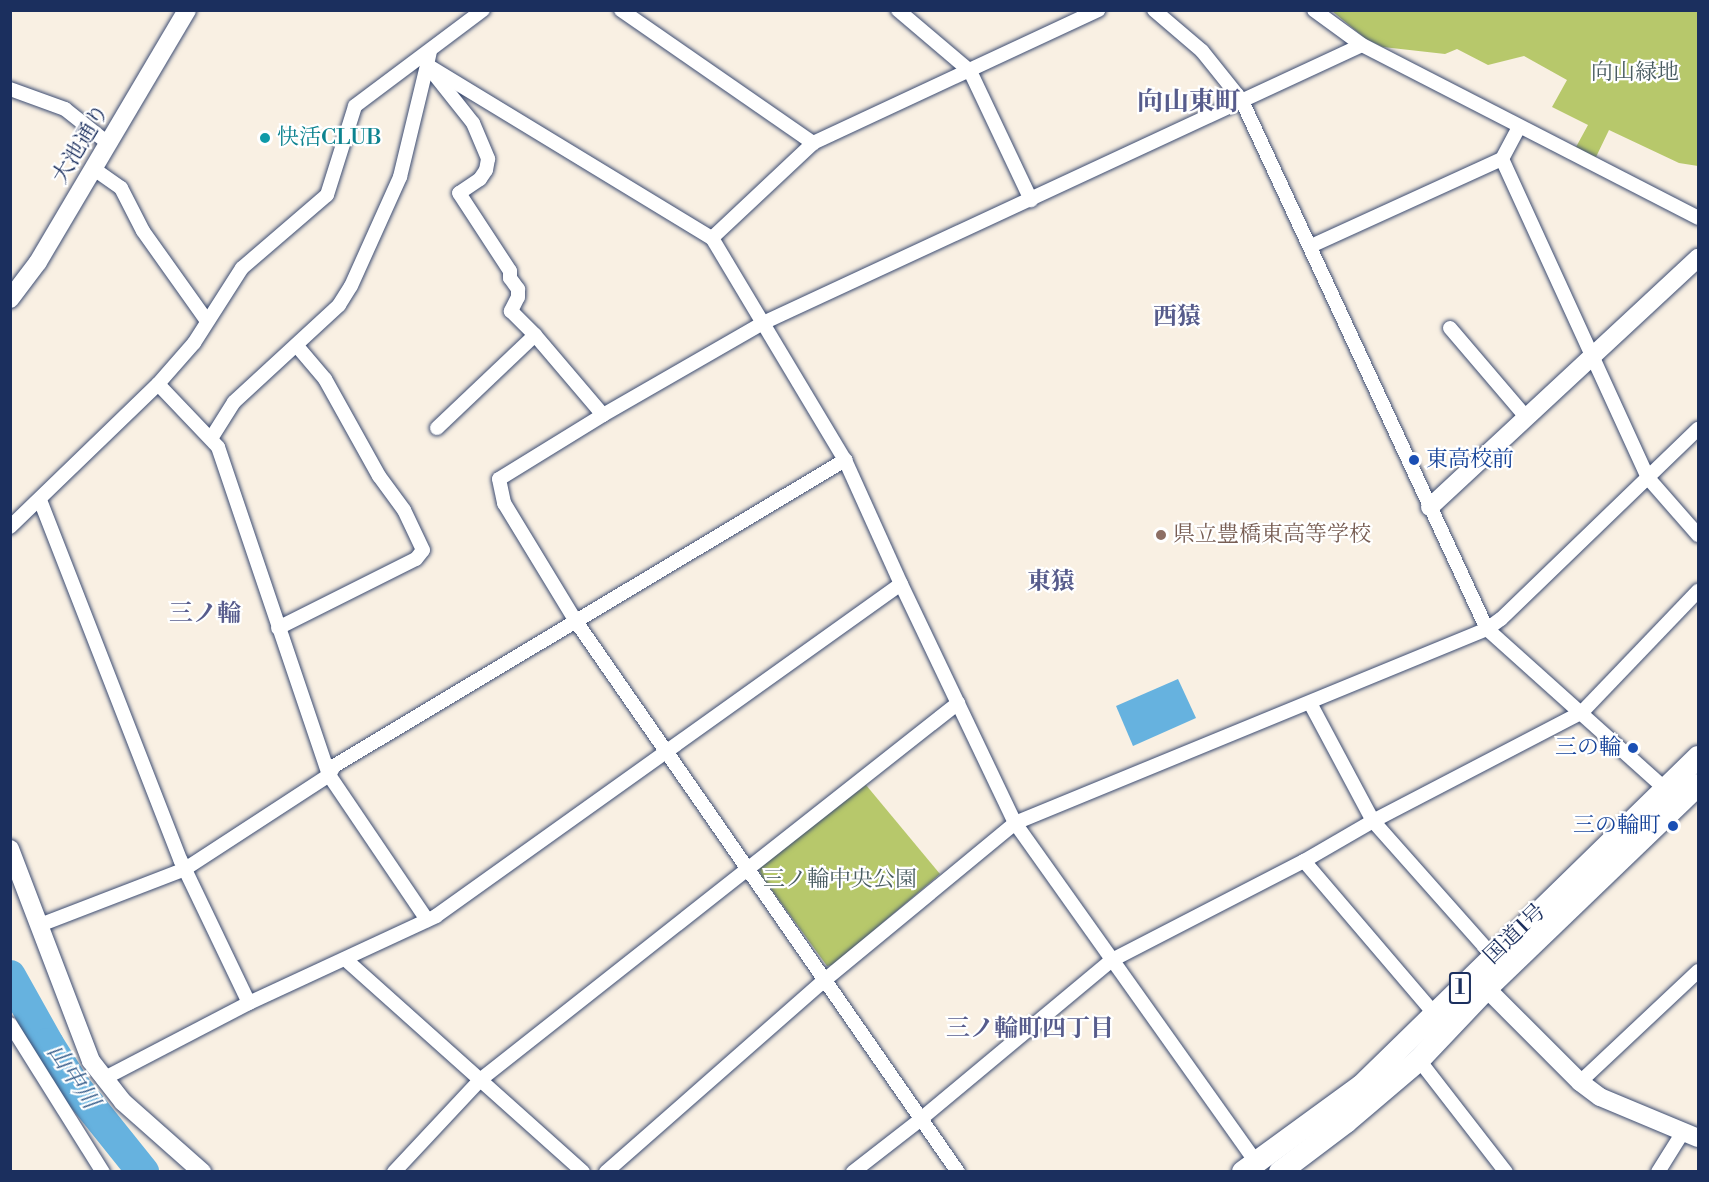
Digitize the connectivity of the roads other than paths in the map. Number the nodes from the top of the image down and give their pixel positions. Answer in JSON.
{"nodes":[{"id":1,"x":187,"y":10,"type":"edge"},
{"id":2,"x":483,"y":10,"type":"edge"},
{"id":3,"x":621,"y":10,"type":"edge"},
{"id":4,"x":898,"y":10,"type":"edge"},
{"id":5,"x":1098,"y":10,"type":"edge"},
{"id":6,"x":1154,"y":10,"type":"edge"},
{"id":7,"x":1314,"y":10,"type":"edge"},
{"id":8,"x":1362,"y":45,"type":"junction"},
{"id":9,"x":428,"y":58,"type":"junction"},
{"id":10,"x":970,"y":71,"type":"junction"},
{"id":11,"x":10,"y":89,"type":"edge"},
{"id":12,"x":1242,"y":100,"type":"junction"},
{"id":13,"x":1519,"y":127,"type":"junction"},
{"id":14,"x":813,"y":143,"type":"junction"},
{"id":15,"x":109,"y":144,"type":"junction"},
{"id":16,"x":1502,"y":159,"type":"junction"},
{"id":17,"x":94,"y":169,"type":"junction"},
{"id":18,"x":1031,"y":200,"type":"junction"},
{"id":19,"x":1698,"y":218,"type":"edge"},
{"id":20,"x":712,"y":238,"type":"junction"},
{"id":21,"x":1311,"y":246,"type":"junction"},
{"id":22,"x":1698,"y":258,"type":"edge"},
{"id":23,"x":10,"y":299,"type":"edge"},
{"id":24,"x":207,"y":321,"type":"junction"},
{"id":25,"x":763,"y":323,"type":"junction"},
{"id":26,"x":1450,"y":328,"type":"dead end"},
{"id":27,"x":535,"y":335,"type":"junction"},
{"id":28,"x":297,"y":346,"type":"junction"},
{"id":29,"x":1593,"y":356,"type":"junction"},
{"id":30,"x":158,"y":384,"type":"junction"},
{"id":31,"x":603,"y":415,"type":"junction"},
{"id":32,"x":1527,"y":418,"type":"junction"},
{"id":33,"x":437,"y":428,"type":"dead end"},
{"id":34,"x":1698,"y":429,"type":"edge"},
{"id":35,"x":212,"y":437,"type":"junction"},
{"id":36,"x":845,"y":460,"type":"junction"},
{"id":37,"x":1648,"y":478,"type":"junction"},
{"id":38,"x":40,"y":501,"type":"junction"},
{"id":39,"x":1431,"y":507,"type":"junction"},
{"id":40,"x":10,"y":527,"type":"edge"},
{"id":41,"x":1698,"y":535,"type":"edge"},
{"id":42,"x":901,"y":584,"type":"junction"},
{"id":43,"x":1698,"y":591,"type":"edge"},
{"id":44,"x":575,"y":620,"type":"junction"},
{"id":45,"x":278,"y":628,"type":"junction"},
{"id":46,"x":1487,"y":629,"type":"junction"},
{"id":47,"x":958,"y":703,"type":"junction"},
{"id":48,"x":1310,"y":703,"type":"junction"},
{"id":49,"x":1582,"y":712,"type":"junction"},
{"id":50,"x":665,"y":750,"type":"junction"},
{"id":51,"x":1698,"y":757,"type":"edge"},
{"id":52,"x":329,"y":775,"type":"junction"},
{"id":53,"x":1698,"y":784,"type":"edge"},
{"id":54,"x":1672,"y":795,"type":"junction"},
{"id":55,"x":1372,"y":821,"type":"junction"},
{"id":56,"x":1015,"y":823,"type":"junction"},
{"id":57,"x":10,"y":849,"type":"edge"},
{"id":58,"x":1304,"y":861,"type":"junction"},
{"id":59,"x":749,"y":868,"type":"junction"},
{"id":60,"x":185,"y":869,"type":"junction"},
{"id":61,"x":427,"y":920,"type":"junction"},
{"id":62,"x":40,"y":925,"type":"junction"},
{"id":63,"x":1493,"y":956,"type":"junction"},
{"id":64,"x":345,"y":959,"type":"junction"},
{"id":65,"x":1112,"y":960,"type":"junction"},
{"id":66,"x":1698,"y":971,"type":"edge"},
{"id":67,"x":826,"y":980,"type":"junction"},
{"id":68,"x":1480,"y":982,"type":"junction"},
{"id":69,"x":249,"y":1003,"type":"junction"},
{"id":70,"x":1434,"y":1013,"type":"junction"},
{"id":71,"x":10,"y":1024,"type":"edge"},
{"id":72,"x":1419,"y":1060,"type":"junction"},
{"id":73,"x":103,"y":1079,"type":"junction"},
{"id":74,"x":480,"y":1080,"type":"junction"},
{"id":75,"x":1580,"y":1082,"type":"junction"},
{"id":76,"x":921,"y":1119,"type":"junction"},
{"id":77,"x":1691,"y":1135,"type":"edge"},
{"id":78,"x":1250,"y":1168,"type":"edge"},
{"id":79,"x":103,"y":1172,"type":"edge"},
{"id":80,"x":202,"y":1172,"type":"edge"},
{"id":81,"x":394,"y":1172,"type":"edge"},
{"id":82,"x":583,"y":1172,"type":"edge"},
{"id":83,"x":606,"y":1172,"type":"edge"},
{"id":84,"x":854,"y":1172,"type":"edge"},
{"id":85,"x":958,"y":1172,"type":"edge"},
{"id":86,"x":1280,"y":1172,"type":"edge"},
{"id":87,"x":1506,"y":1172,"type":"edge"},
{"id":88,"x":1658,"y":1172,"type":"edge"}],
"edges":[{"from":1,"to":15,"type":"street","name":"大池通り"},
{"from":2,"to":9,"type":"street"},
{"from":3,"to":14,"type":"street"},
{"from":4,"to":10,"type":"street"},
{"from":5,"to":10,"type":"street"},
{"from":6,"to":12,"type":"street"},
{"from":7,"to":8,"type":"street"},
{"from":8,"to":12,"type":"street"},
{"from":8,"to":13,"type":"street"},
{"from":9,"to":20,"type":"street"},
{"from":9,"to":24,"type":"street"},
{"from":9,"to":27,"type":"street"},
{"from":9,"to":28,"type":"street"},
{"from":10,"to":14,"type":"street"},
{"from":10,"to":18,"type":"street"},
{"from":11,"to":15,"type":"street"},
{"from":12,"to":18,"type":"street"},
{"from":12,"to":21,"type":"street"},
{"from":13,"to":16,"type":"street"},
{"from":13,"to":19,"type":"street"},
{"from":14,"to":20,"type":"street"},
{"from":15,"to":17,"type":"street","name":"大池通り"},
{"from":16,"to":21,"type":"street"},
{"from":16,"to":29,"type":"street"},
{"from":17,"to":23,"type":"street","name":"大池通り"},
{"from":17,"to":24,"type":"street"},
{"from":18,"to":25,"type":"street"},
{"from":20,"to":25,"type":"street"},
{"from":21,"to":39,"type":"street"},
{"from":22,"to":29,"type":"street"},
{"from":24,"to":30,"type":"street"},
{"from":25,"to":31,"type":"street"},
{"from":25,"to":36,"type":"street"},
{"from":26,"to":32,"type":"street"},
{"from":27,"to":31,"type":"street"},
{"from":27,"to":33,"type":"street"},
{"from":28,"to":35,"type":"street"},
{"from":28,"to":45,"type":"street"},
{"from":29,"to":32,"type":"street"},
{"from":29,"to":37,"type":"street"},
{"from":30,"to":35,"type":"street"},
{"from":30,"to":38,"type":"street"},
{"from":31,"to":44,"type":"street"},
{"from":32,"to":39,"type":"street"},
{"from":34,"to":37,"type":"street"},
{"from":35,"to":45,"type":"street"},
{"from":36,"to":42,"type":"street"},
{"from":36,"to":44,"type":"street"},
{"from":37,"to":41,"type":"street"},
{"from":37,"to":46,"type":"street"},
{"from":38,"to":40,"type":"street"},
{"from":38,"to":60,"type":"street"},
{"from":39,"to":46,"type":"street"},
{"from":42,"to":47,"type":"street"},
{"from":42,"to":50,"type":"street"},
{"from":43,"to":49,"type":"street"},
{"from":44,"to":50,"type":"street"},
{"from":44,"to":52,"type":"street"},
{"from":45,"to":52,"type":"street"},
{"from":46,"to":48,"type":"street"},
{"from":46,"to":49,"type":"street"},
{"from":47,"to":56,"type":"street"},
{"from":47,"to":59,"type":"street"},
{"from":48,"to":55,"type":"street"},
{"from":48,"to":56,"type":"street"},
{"from":49,"to":54,"type":"street"},
{"from":49,"to":55,"type":"street"},
{"from":50,"to":59,"type":"street"},
{"from":50,"to":61,"type":"street"},
{"from":51,"to":54,"type":"highway","name":"国道1号","number":"1"},
{"from":52,"to":60,"type":"street"},
{"from":52,"to":61,"type":"street"},
{"from":53,"to":54,"type":"highway","name":"国道1号","number":"1"},
{"from":54,"to":63,"type":"highway","name":"国道1号","number":"1"},
{"from":54,"to":68,"type":"highway","name":"国道1号","number":"1"},
{"from":55,"to":58,"type":"street"},
{"from":55,"to":63,"type":"street"},
{"from":56,"to":65,"type":"street"},
{"from":56,"to":67,"type":"street"},
{"from":57,"to":62,"type":"street"},
{"from":58,"to":65,"type":"street"},
{"from":58,"to":70,"type":"street"},
{"from":59,"to":67,"type":"street"},
{"from":59,"to":74,"type":"street"},
{"from":60,"to":62,"type":"street"},
{"from":60,"to":69,"type":"street"},
{"from":61,"to":64,"type":"street"},
{"from":62,"to":73,"type":"street"},
{"from":63,"to":68,"type":"highway","name":"国道1号","number":"1"},
{"from":64,"to":69,"type":"street"},
{"from":64,"to":74,"type":"street"},
{"from":65,"to":76,"type":"street"},
{"from":65,"to":78,"type":"street"},
{"from":66,"to":75,"type":"street"},
{"from":67,"to":76,"type":"street"},
{"from":67,"to":83,"type":"street"},
{"from":68,"to":70,"type":"highway","name":"国道1号","number":"1"},
{"from":68,"to":72,"type":"highway","name":"国道1号","number":"1"},
{"from":68,"to":75,"type":"street"},
{"from":69,"to":73,"type":"street"},
{"from":70,"to":78,"type":"highway","name":"国道1号","number":"1"},
{"from":71,"to":79,"type":"street"},
{"from":72,"to":86,"type":"highway","name":"国道1号","number":"1"},
{"from":72,"to":87,"type":"street"},
{"from":73,"to":80,"type":"street"},
{"from":74,"to":81,"type":"street"},
{"from":74,"to":82,"type":"street"},
{"from":75,"to":77,"type":"street"},
{"from":76,"to":84,"type":"street"},
{"from":76,"to":85,"type":"street"},
{"from":77,"to":88,"type":"street"}]}
